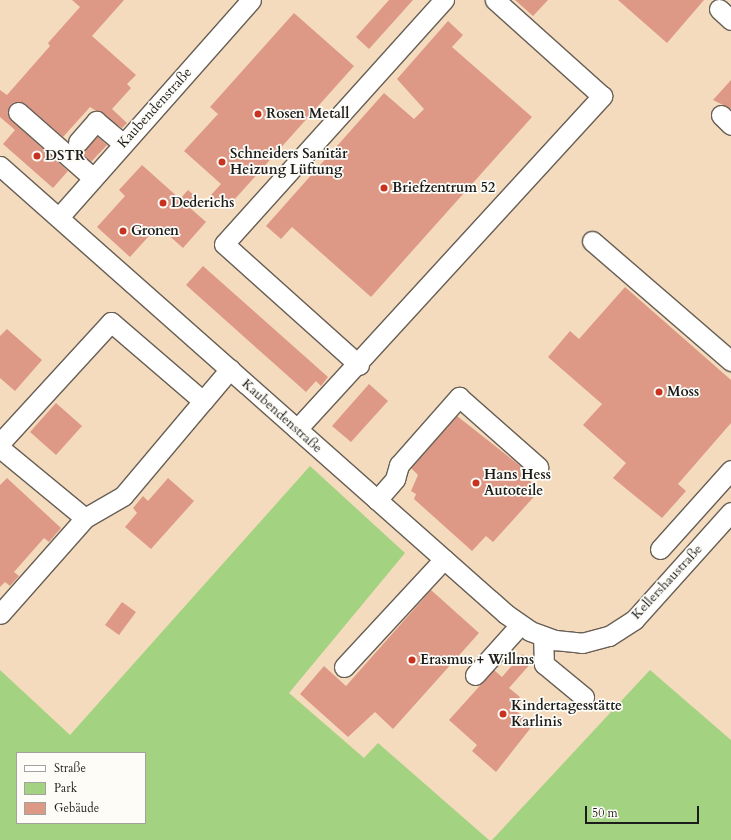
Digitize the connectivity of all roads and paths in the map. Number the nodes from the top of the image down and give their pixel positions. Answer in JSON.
{"nodes":[{"id":1,"x":251,"y":0,"type":"edge"},
{"id":2,"x":444,"y":0,"type":"edge"},
{"id":3,"x":495,"y":0,"type":"edge"},
{"id":4,"x":18,"y":112,"type":"dead end"},
{"id":5,"x":78,"y":142,"type":"dead end"},
{"id":6,"x":123,"y":144,"type":"junction"},
{"id":7,"x":0,"y":166,"type":"edge"},
{"id":8,"x":93,"y":178,"type":"junction"},
{"id":9,"x":60,"y":216,"type":"junction"},
{"id":10,"x":592,"y":241,"type":"dead end"},
{"id":11,"x":731,"y":361,"type":"edge"},
{"id":12,"x":360,"y":365,"type":"junction"},
{"id":13,"x":230,"y":369,"type":"junction"},
{"id":14,"x":203,"y":401,"type":"junction"},
{"id":15,"x":298,"y":430,"type":"junction"},
{"id":16,"x":0,"y":442,"type":"edge"},
{"id":17,"x":0,"y":448,"type":"edge"},
{"id":18,"x":538,"y":467,"type":"dead end"},
{"id":19,"x":731,"y":470,"type":"edge"},
{"id":20,"x":377,"y":500,"type":"junction"},
{"id":21,"x":731,"y":512,"type":"edge"},
{"id":22,"x":85,"y":518,"type":"junction"},
{"id":23,"x":660,"y":549,"type":"dead end"},
{"id":24,"x":444,"y":560,"type":"junction"},
{"id":25,"x":0,"y":614,"type":"edge"},
{"id":26,"x":513,"y":619,"type":"junction"},
{"id":27,"x":543,"y":636,"type":"junction"},
{"id":28,"x":344,"y":668,"type":"dead end"},
{"id":29,"x":475,"y":675,"type":"dead end"},
{"id":30,"x":584,"y":697,"type":"dead end"}],
"edges":[{"from":1,"to":6,"type":"street","name":"Kaubendenstraße"},
{"from":2,"to":12,"type":"street"},
{"from":3,"to":12,"type":"street"},
{"from":4,"to":8,"type":"street"},
{"from":5,"to":6,"type":"street"},
{"from":6,"to":8,"type":"street","name":"Kaubendenstraße"},
{"from":7,"to":9,"type":"street","name":"Kaubendenstraße"},
{"from":8,"to":9,"type":"street","name":"Kaubendenstraße"},
{"from":9,"to":13,"type":"street","name":"Kaubendenstraße"},
{"from":10,"to":11,"type":"street"},
{"from":12,"to":15,"type":"street"},
{"from":13,"to":14,"type":"street"},
{"from":13,"to":15,"type":"street","name":"Kaubendenstraße"},
{"from":14,"to":16,"type":"street"},
{"from":14,"to":22,"type":"street"},
{"from":15,"to":20,"type":"street","name":"Kaubendenstraße"},
{"from":17,"to":22,"type":"street"},
{"from":18,"to":20,"type":"street"},
{"from":19,"to":23,"type":"street"},
{"from":20,"to":24,"type":"street","name":"Kaubendenstraße"},
{"from":21,"to":27,"type":"street","name":"Kellershaustraße"},
{"from":22,"to":25,"type":"street"},
{"from":24,"to":26,"type":"street","name":"Kaubendenstraße"},
{"from":24,"to":28,"type":"street"},
{"from":26,"to":27,"type":"street","name":"Kellershaustraße"},
{"from":26,"to":29,"type":"street"},
{"from":27,"to":30,"type":"street"}]}
